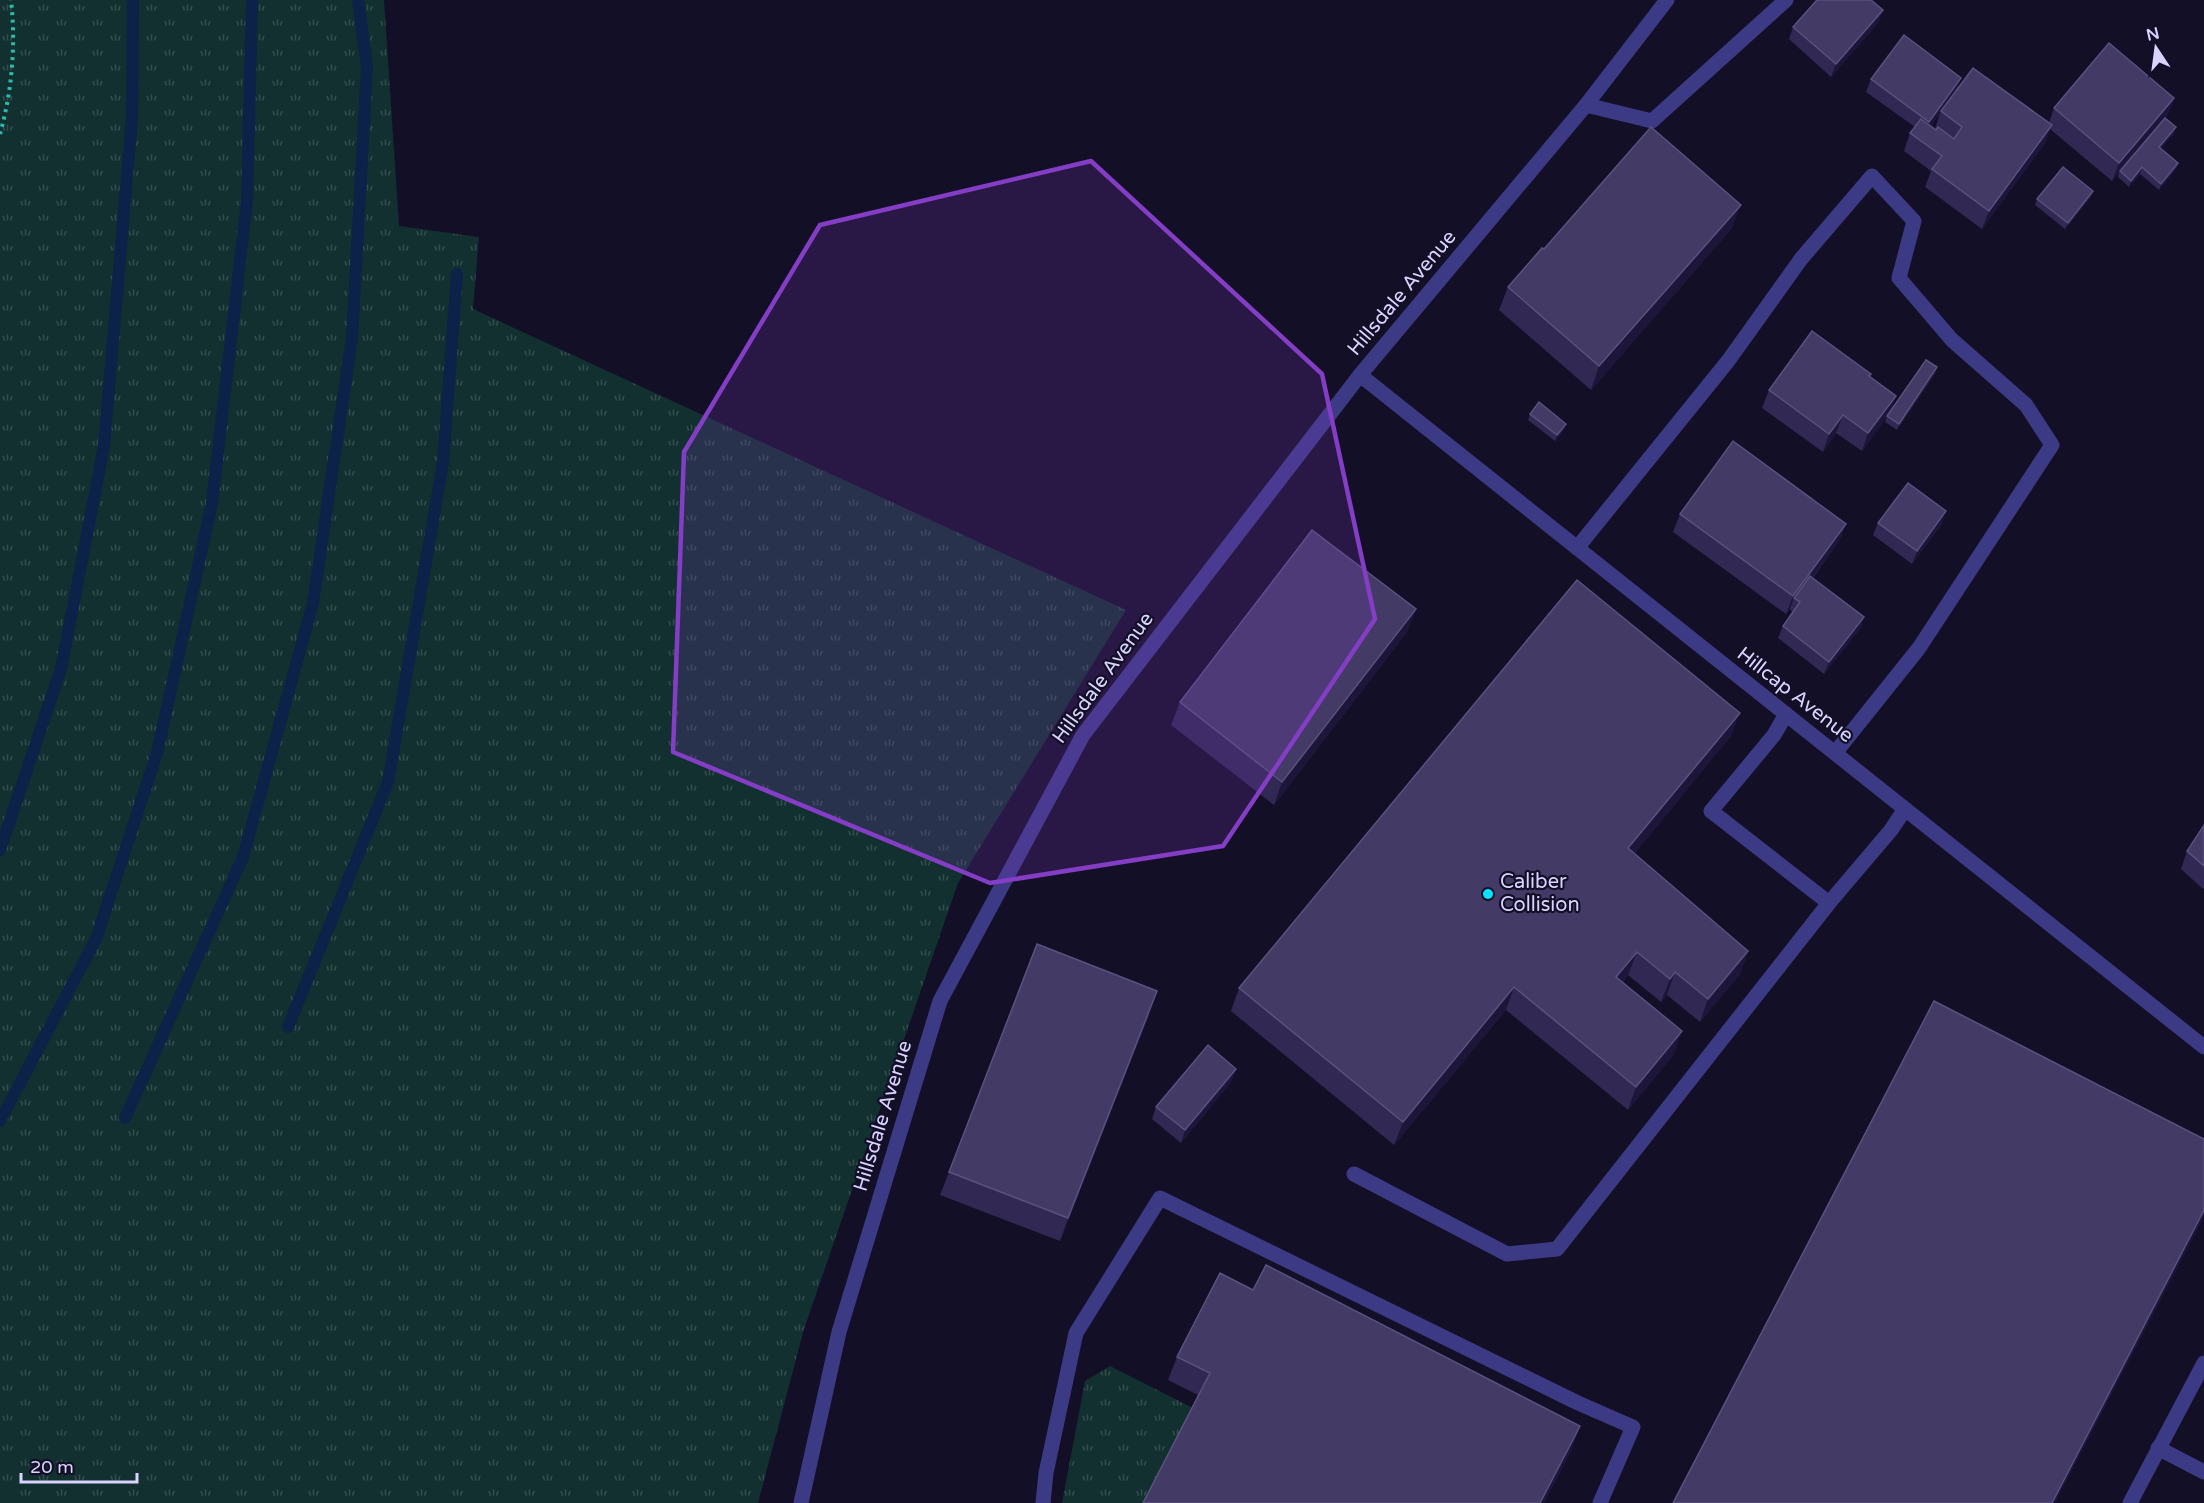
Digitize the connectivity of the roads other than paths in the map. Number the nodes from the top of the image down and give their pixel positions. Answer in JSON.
{"nodes":[{"id":1,"x":1667,"y":0,"type":"edge"},
{"id":2,"x":1786,"y":0,"type":"edge"},
{"id":3,"x":1586,"y":105,"type":"junction"},
{"id":4,"x":1360,"y":375,"type":"junction"},
{"id":5,"x":1577,"y":548,"type":"junction"},
{"id":6,"x":1786,"y":714,"type":"junction"},
{"id":7,"x":1835,"y":753,"type":"junction"},
{"id":8,"x":1905,"y":809,"type":"junction"},
{"id":9,"x":1829,"y":903,"type":"junction"},
{"id":10,"x":2204,"y":1047,"type":"edge"},
{"id":11,"x":1354,"y":1174,"type":"dead end"},
{"id":12,"x":2204,"y":1363,"type":"edge"},
{"id":13,"x":2158,"y":1448,"type":"junction"},
{"id":14,"x":2204,"y":1472,"type":"edge"},
{"id":15,"x":801,"y":1503,"type":"edge"},
{"id":16,"x":1043,"y":1503,"type":"edge"},
{"id":17,"x":1600,"y":1503,"type":"edge"},
{"id":18,"x":2130,"y":1503,"type":"edge"}],
"edges":[{"from":1,"to":3,"type":"street","name":"Hillsdale Avenue"},
{"from":2,"to":3,"type":"street"},
{"from":3,"to":4,"type":"street","name":"Hillsdale Avenue"},
{"from":4,"to":5,"type":"street","name":"Hillcap Avenue"},
{"from":4,"to":15,"type":"street","name":"Hillsdale Avenue"},
{"from":5,"to":6,"type":"street","name":"Hillcap Avenue"},
{"from":5,"to":7,"type":"street"},
{"from":6,"to":7,"type":"street","name":"Hillcap Avenue"},
{"from":6,"to":9,"type":"street"},
{"from":7,"to":8,"type":"street","name":"Hillcap Avenue"},
{"from":8,"to":9,"type":"street"},
{"from":8,"to":10,"type":"street","name":"Hillcap Avenue"},
{"from":9,"to":11,"type":"street"},
{"from":12,"to":13,"type":"street"},
{"from":13,"to":14,"type":"street"},
{"from":13,"to":18,"type":"street"},
{"from":16,"to":17,"type":"street"}]}
